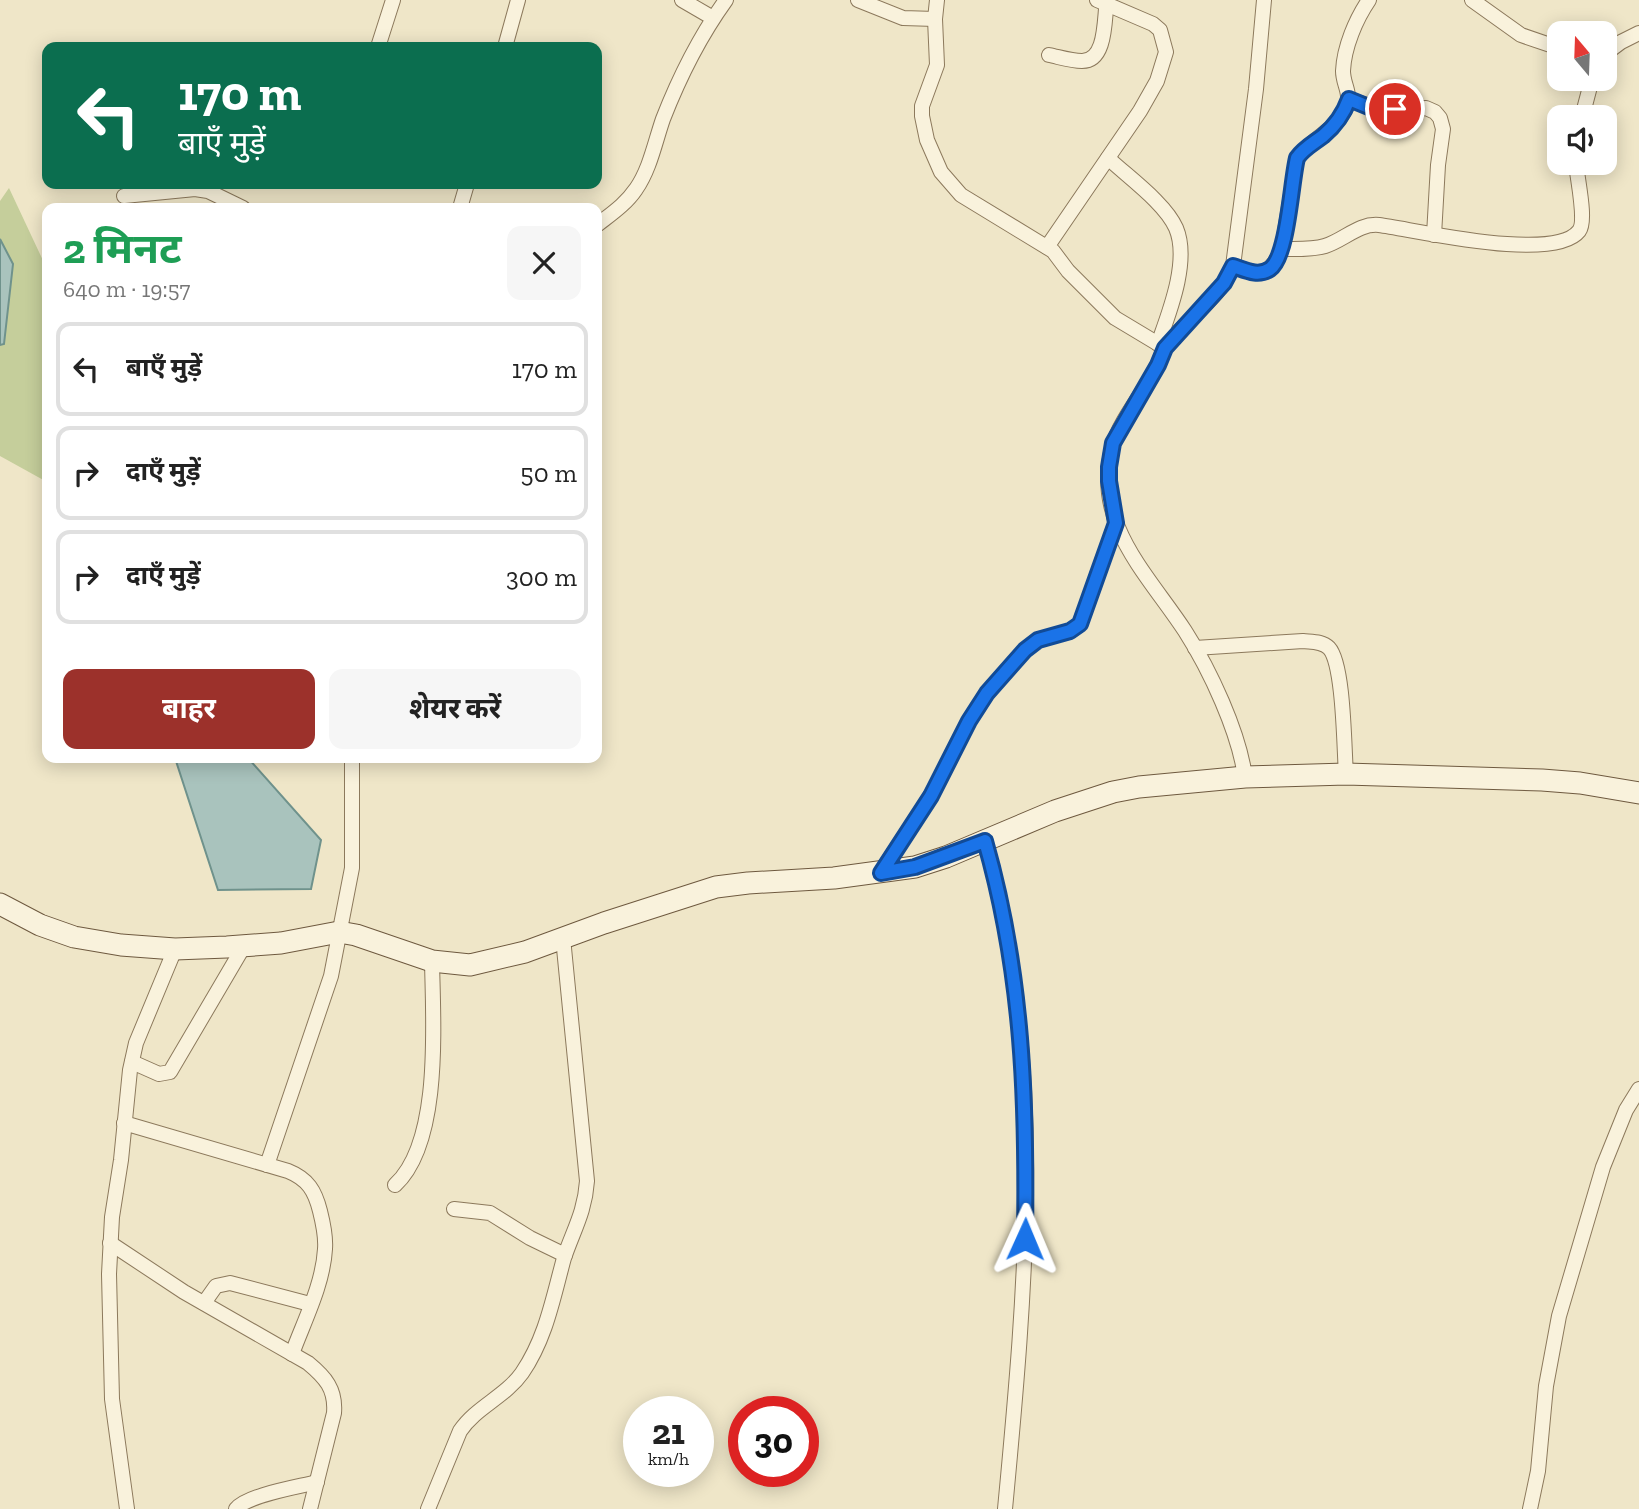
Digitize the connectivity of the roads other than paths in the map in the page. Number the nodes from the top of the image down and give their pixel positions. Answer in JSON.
{"nodes":[{"id":1,"x":393,"y":0,"type":"edge"},
{"id":2,"x":518,"y":0,"type":"edge"},
{"id":3,"x":682,"y":0,"type":"edge"},
{"id":4,"x":726,"y":0,"type":"edge"},
{"id":5,"x":858,"y":0,"type":"edge"},
{"id":6,"x":937,"y":0,"type":"edge"},
{"id":7,"x":1264,"y":0,"type":"edge"},
{"id":8,"x":1369,"y":0,"type":"edge"},
{"id":9,"x":1472,"y":0,"type":"edge"},
{"id":10,"x":1103,"y":1,"type":"edge"},
{"id":11,"x":713,"y":18,"type":"junction"},
{"id":12,"x":935,"y":19,"type":"junction"},
{"id":13,"x":1639,"y":33,"type":"edge"},
{"id":14,"x":380,"y":42,"type":"edge"},
{"id":15,"x":506,"y":42,"type":"edge"},
{"id":16,"x":1547,"y":44,"type":"edge"},
{"id":17,"x":1617,"y":45,"type":"edge"},
{"id":18,"x":1049,"y":55,"type":"dead end"},
{"id":19,"x":1349,"y":99,"type":"junction"},
{"id":20,"x":1108,"y":158,"type":"junction"},
{"id":21,"x":1577,"y":175,"type":"edge"},
{"id":22,"x":195,"y":189,"type":"edge"},
{"id":23,"x":195,"y":189,"type":"edge"},
{"id":24,"x":124,"y":197,"type":"dead end"},
{"id":25,"x":233,"y":203,"type":"edge"},
{"id":26,"x":602,"y":221,"type":"edge"},
{"id":27,"x":1434,"y":235,"type":"junction"},
{"id":28,"x":1047,"y":247,"type":"junction"},
{"id":29,"x":1282,"y":250,"type":"junction"},
{"id":30,"x":1233,"y":266,"type":"junction"},
{"id":31,"x":1161,"y":346,"type":"junction"},
{"id":32,"x":1116,"y":523,"type":"junction"},
{"id":33,"x":1195,"y":648,"type":"junction"},
{"id":34,"x":352,"y":763,"type":"edge"},
{"id":35,"x":1346,"y":774,"type":"junction"},
{"id":36,"x":1245,"y":777,"type":"junction"},
{"id":37,"x":1639,"y":793,"type":"edge"},
{"id":38,"x":985,"y":841,"type":"junction"},
{"id":39,"x":881,"y":873,"type":"junction"},
{"id":40,"x":0,"y":904,"type":"edge"},
{"id":41,"x":339,"y":932,"type":"junction"},
{"id":42,"x":563,"y":938,"type":"junction"},
{"id":43,"x":244,"y":946,"type":"junction"},
{"id":44,"x":175,"y":949,"type":"junction"},
{"id":45,"x":432,"y":961,"type":"junction"},
{"id":46,"x":132,"y":1062,"type":"junction"},
{"id":47,"x":1639,"y":1089,"type":"edge"},
{"id":48,"x":124,"y":1123,"type":"junction"},
{"id":49,"x":267,"y":1165,"type":"junction"},
{"id":50,"x":395,"y":1185,"type":"dead end"},
{"id":51,"x":454,"y":1209,"type":"dead end"},
{"id":52,"x":110,"y":1243,"type":"junction"},
{"id":53,"x":565,"y":1255,"type":"junction"},
{"id":54,"x":204,"y":1303,"type":"junction"},
{"id":55,"x":310,"y":1304,"type":"junction"},
{"id":56,"x":292,"y":1354,"type":"junction"},
{"id":57,"x":317,"y":1482,"type":"junction"},
{"id":58,"x":127,"y":1509,"type":"edge"},
{"id":59,"x":236,"y":1509,"type":"edge"},
{"id":60,"x":310,"y":1509,"type":"edge"},
{"id":61,"x":428,"y":1509,"type":"edge"},
{"id":62,"x":1005,"y":1509,"type":"edge"},
{"id":63,"x":1530,"y":1509,"type":"edge"}],
"edges":[{"from":1,"to":14,"type":"street"},
{"from":2,"to":15,"type":"street"},
{"from":3,"to":11,"type":"street"},
{"from":4,"to":11,"type":"street"},
{"from":5,"to":12,"type":"street"},
{"from":6,"to":12,"type":"street"},
{"from":7,"to":30,"type":"street"},
{"from":8,"to":19,"type":"street"},
{"from":9,"to":16,"type":"street"},
{"from":10,"to":18,"type":"street"},
{"from":10,"to":20,"type":"street"},
{"from":11,"to":26,"type":"street"},
{"from":12,"to":28,"type":"street"},
{"from":13,"to":17,"type":"street"},
{"from":19,"to":27,"type":"street"},
{"from":19,"to":29,"type":"street"},
{"from":20,"to":28,"type":"street"},
{"from":20,"to":31,"type":"street"},
{"from":21,"to":27,"type":"street"},
{"from":22,"to":25,"type":"street"},
{"from":23,"to":24,"type":"street"},
{"from":27,"to":29,"type":"street"},
{"from":28,"to":31,"type":"street"},
{"from":29,"to":30,"type":"street"},
{"from":30,"to":31,"type":"street"},
{"from":31,"to":32,"type":"street"},
{"from":32,"to":33,"type":"street"},
{"from":32,"to":39,"type":"street"},
{"from":33,"to":35,"type":"street"},
{"from":33,"to":36,"type":"street"},
{"from":34,"to":41,"type":"street"},
{"from":35,"to":36,"type":"street"},
{"from":35,"to":37,"type":"street"},
{"from":36,"to":38,"type":"street"},
{"from":38,"to":39,"type":"street"},
{"from":38,"to":62,"type":"street"},
{"from":39,"to":42,"type":"street"},
{"from":40,"to":44,"type":"street"},
{"from":41,"to":43,"type":"street"},
{"from":41,"to":45,"type":"street"},
{"from":41,"to":49,"type":"street"},
{"from":42,"to":45,"type":"street"},
{"from":42,"to":53,"type":"street"},
{"from":43,"to":44,"type":"street"},
{"from":43,"to":46,"type":"street"},
{"from":44,"to":46,"type":"street"},
{"from":45,"to":50,"type":"street"},
{"from":46,"to":48,"type":"street"},
{"from":47,"to":63,"type":"street"},
{"from":48,"to":49,"type":"street"},
{"from":48,"to":52,"type":"street"},
{"from":49,"to":55,"type":"street"},
{"from":51,"to":53,"type":"street"},
{"from":52,"to":54,"type":"street"},
{"from":52,"to":58,"type":"street"},
{"from":53,"to":61,"type":"street"},
{"from":54,"to":55,"type":"street"},
{"from":54,"to":56,"type":"street"},
{"from":55,"to":56,"type":"street"},
{"from":56,"to":57,"type":"street"},
{"from":57,"to":59,"type":"street"},
{"from":57,"to":60,"type":"street"}]}
